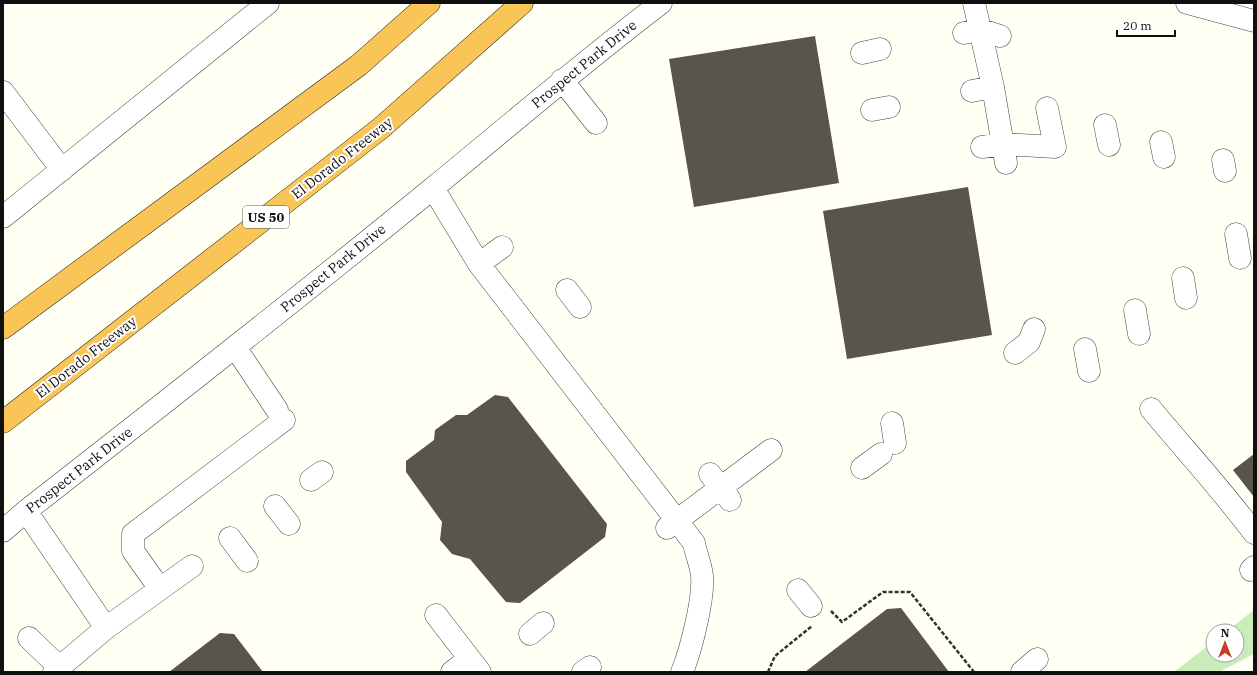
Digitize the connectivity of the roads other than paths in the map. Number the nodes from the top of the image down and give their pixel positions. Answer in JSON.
{"nodes":[{"id":1,"x":268,"y":3,"type":"edge"},
{"id":2,"x":429,"y":3,"type":"edge"},
{"id":3,"x":522,"y":3,"type":"edge"},
{"id":4,"x":661,"y":3,"type":"edge"},
{"id":5,"x":974,"y":3,"type":"edge"},
{"id":6,"x":1187,"y":3,"type":"edge"},
{"id":7,"x":1254,"y":22,"type":"edge"},
{"id":8,"x":562,"y":80,"type":"junction"},
{"id":9,"x":972,"y":90,"type":"dead end"},
{"id":10,"x":3,"y":92,"type":"edge"},
{"id":11,"x":1001,"y":98,"type":"junction"},
{"id":12,"x":1047,"y":108,"type":"dead end"},
{"id":13,"x":596,"y":124,"type":"dead end"},
{"id":14,"x":62,"y":170,"type":"junction"},
{"id":15,"x":432,"y":188,"type":"junction"},
{"id":16,"x":3,"y":217,"type":"edge"},
{"id":17,"x":1236,"y":234,"type":"dead end"},
{"id":18,"x":502,"y":247,"type":"dead end"},
{"id":19,"x":1240,"y":258,"type":"dead end"},
{"id":20,"x":479,"y":264,"type":"junction"},
{"id":21,"x":1135,"y":310,"type":"dead end"},
{"id":22,"x":3,"y":328,"type":"edge"},
{"id":23,"x":1034,"y":329,"type":"dead end"},
{"id":24,"x":1139,"y":334,"type":"dead end"},
{"id":25,"x":235,"y":348,"type":"junction"},
{"id":26,"x":1085,"y":349,"type":"dead end"},
{"id":27,"x":1015,"y":353,"type":"dead end"},
{"id":28,"x":1088,"y":371,"type":"dead end"},
{"id":29,"x":1151,"y":409,"type":"dead end"},
{"id":30,"x":3,"y":422,"type":"edge"},
{"id":31,"x":889,"y":440,"type":"dead end"},
{"id":32,"x":771,"y":450,"type":"dead end"},
{"id":33,"x":862,"y":468,"type":"dead end"},
{"id":34,"x":275,"y":506,"type":"dead end"},
{"id":35,"x":26,"y":511,"type":"junction"},
{"id":36,"x":289,"y":524,"type":"dead end"},
{"id":37,"x":672,"y":524,"type":"junction"},
{"id":38,"x":3,"y":531,"type":"edge"},
{"id":39,"x":1254,"y":533,"type":"edge"},
{"id":40,"x":230,"y":538,"type":"dead end"},
{"id":41,"x":247,"y":561,"type":"dead end"},
{"id":42,"x":192,"y":566,"type":"dead end"},
{"id":43,"x":160,"y":589,"type":"junction"},
{"id":44,"x":436,"y":615,"type":"dead end"},
{"id":45,"x":106,"y":628,"type":"junction"},
{"id":46,"x":29,"y":638,"type":"dead end"},
{"id":47,"x":474,"y":666,"type":"edge"},
{"id":48,"x":56,"y":669,"type":"edge"},
{"id":49,"x":452,"y":672,"type":"edge"},
{"id":50,"x":682,"y":672,"type":"edge"}],
"edges":[{"from":1,"to":14,"type":"street"},
{"from":2,"to":22,"type":"highway"},
{"from":3,"to":30,"type":"highway","name":"El Dorado Freeway","number":"US 50"},
{"from":4,"to":8,"type":"street","name":"Prospect Park Drive"},
{"from":5,"to":11,"type":"street"},
{"from":6,"to":7,"type":"street"},
{"from":8,"to":13,"type":"street"},
{"from":8,"to":15,"type":"street","name":"Prospect Park Drive"},
{"from":9,"to":11,"type":"street"},
{"from":10,"to":14,"type":"street"},
{"from":11,"to":12,"type":"street"},
{"from":14,"to":16,"type":"street"},
{"from":15,"to":20,"type":"street"},
{"from":15,"to":25,"type":"street","name":"Prospect Park Drive"},
{"from":17,"to":19,"type":"street"},
{"from":18,"to":20,"type":"street"},
{"from":20,"to":37,"type":"street"},
{"from":21,"to":24,"type":"street"},
{"from":23,"to":27,"type":"street"},
{"from":25,"to":35,"type":"street","name":"Prospect Park Drive"},
{"from":25,"to":43,"type":"street"},
{"from":26,"to":28,"type":"street"},
{"from":29,"to":39,"type":"street"},
{"from":31,"to":33,"type":"street"},
{"from":32,"to":37,"type":"street"},
{"from":34,"to":36,"type":"street"},
{"from":35,"to":38,"type":"street","name":"Prospect Park Drive"},
{"from":35,"to":45,"type":"street"},
{"from":37,"to":50,"type":"street"},
{"from":40,"to":41,"type":"street"},
{"from":42,"to":43,"type":"street"},
{"from":43,"to":45,"type":"street"},
{"from":44,"to":47,"type":"street"},
{"from":45,"to":48,"type":"street"},
{"from":46,"to":48,"type":"street"},
{"from":47,"to":49,"type":"street"}]}
